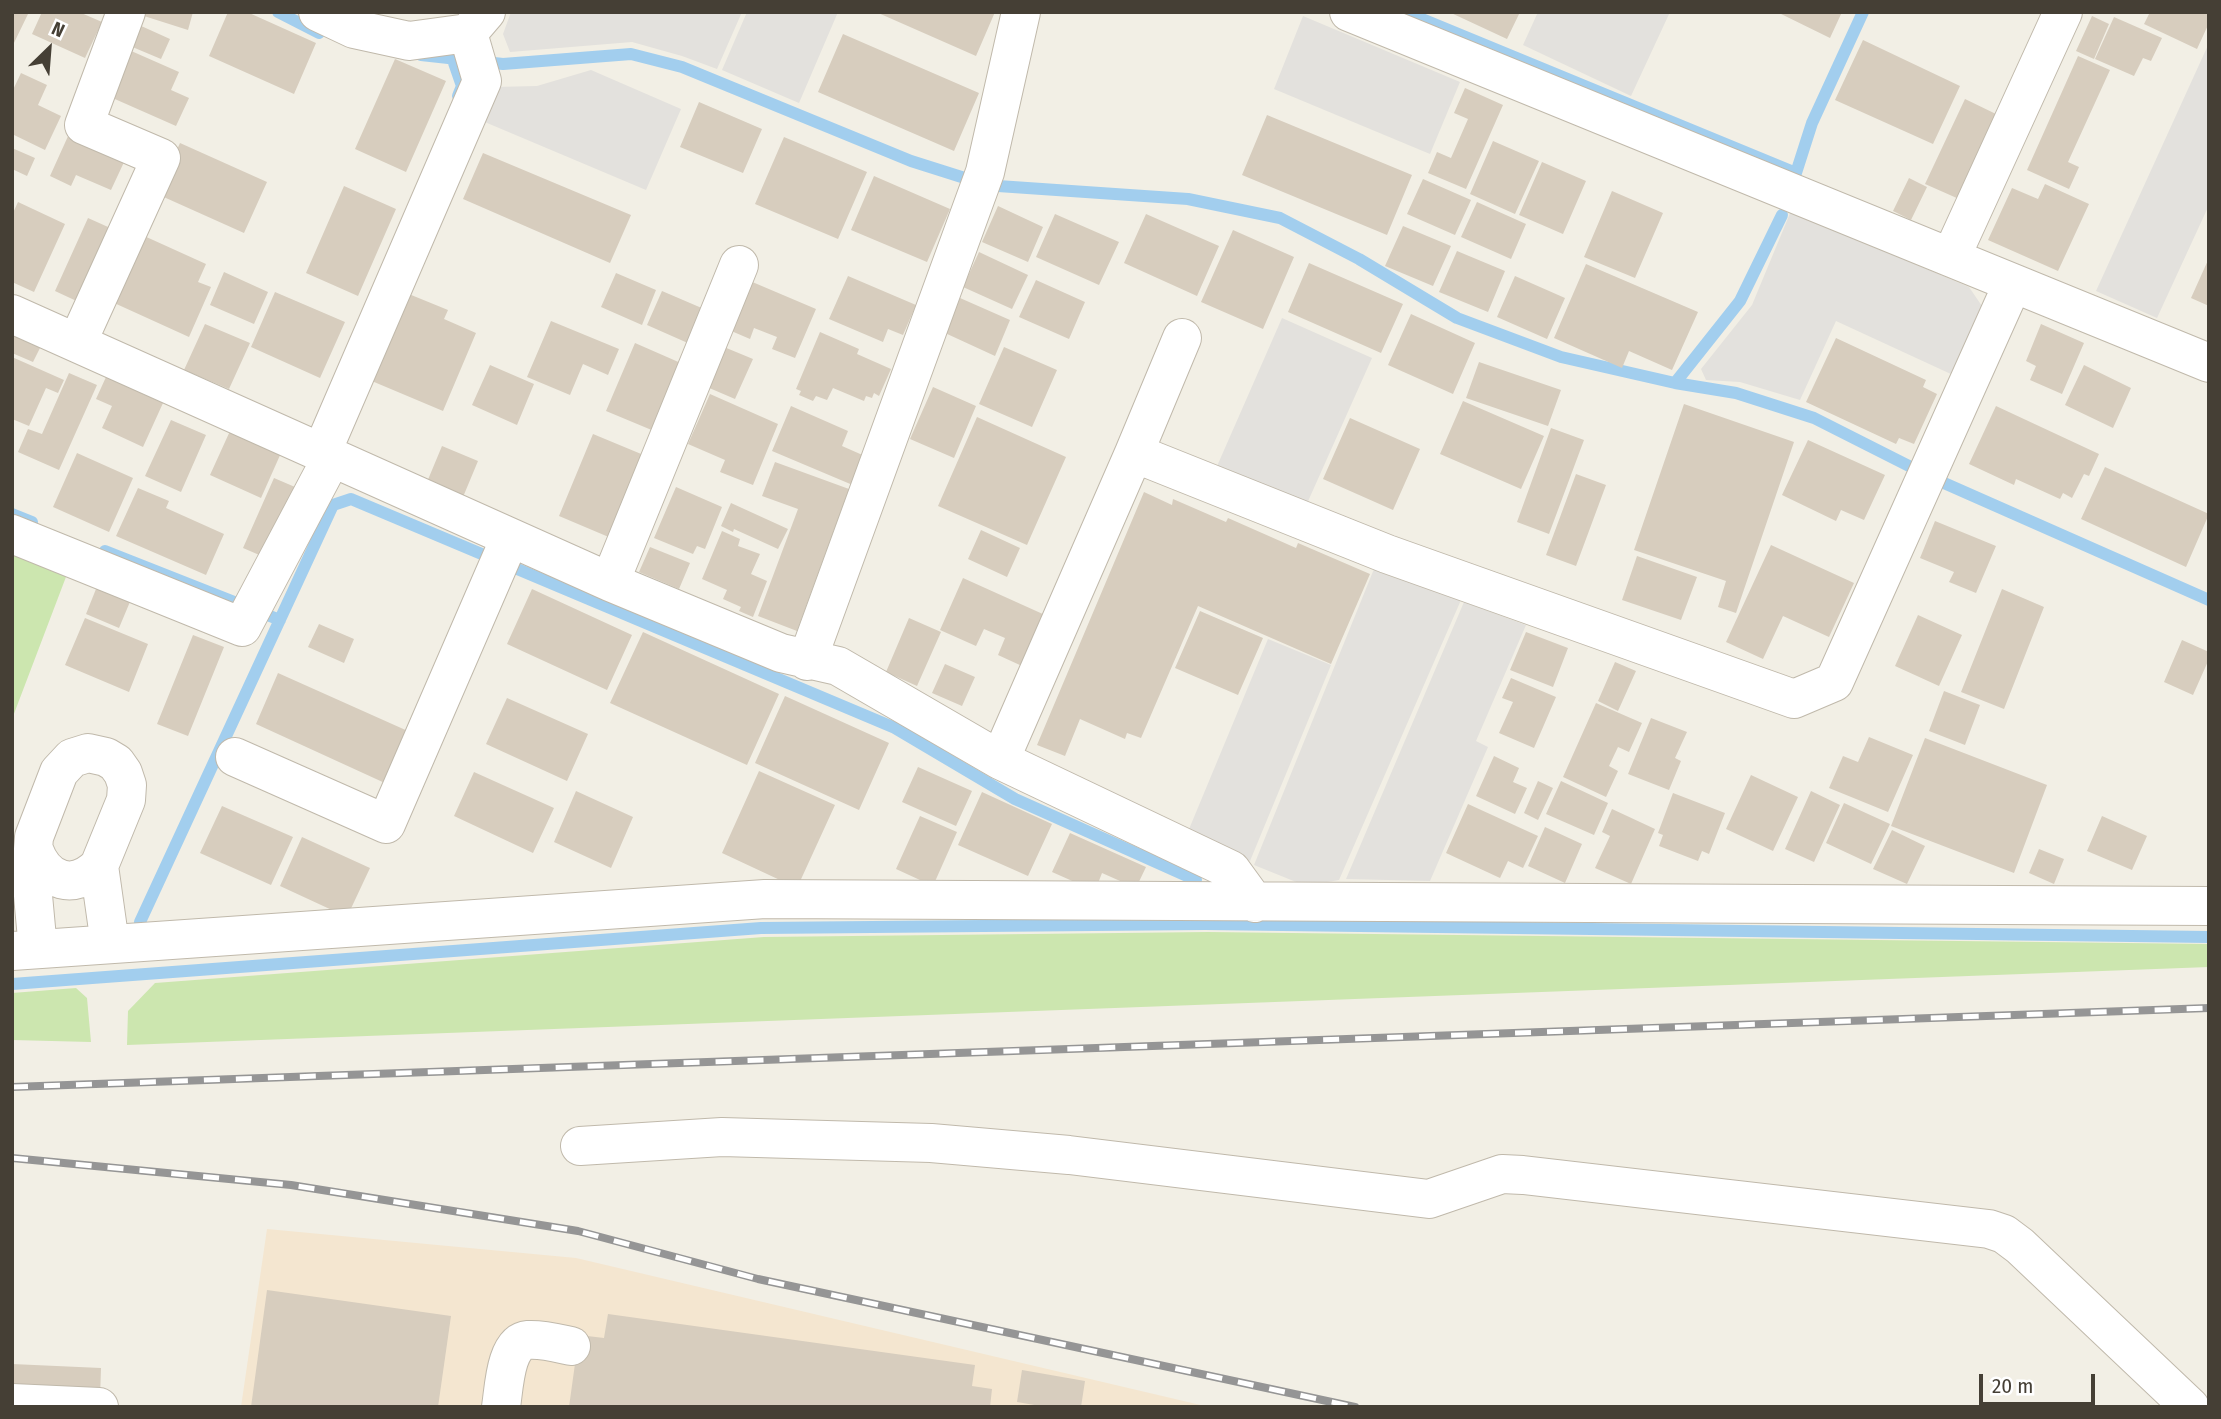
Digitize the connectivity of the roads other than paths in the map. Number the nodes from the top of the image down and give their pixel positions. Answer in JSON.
{"nodes":[{"id":1,"x":126,"y":12,"type":"edge"},
{"id":2,"x":318,"y":12,"type":"edge"},
{"id":3,"x":1021,"y":12,"type":"edge"},
{"id":4,"x":1349,"y":12,"type":"edge"},
{"id":5,"x":2063,"y":12,"type":"edge"},
{"id":6,"x":1408,"y":22,"type":"edge"},
{"id":7,"x":477,"y":44,"type":"edge"},
{"id":8,"x":1951,"y":257,"type":"junction"},
{"id":9,"x":739,"y":265,"type":"dead end"},
{"id":10,"x":2013,"y":283,"type":"junction"},
{"id":11,"x":12,"y":314,"type":"edge"},
{"id":12,"x":1182,"y":338,"type":"dead end"},
{"id":13,"x":76,"y":343,"type":"junction"},
{"id":14,"x":2209,"y":363,"type":"edge"},
{"id":15,"x":1134,"y":453,"type":"junction"},
{"id":16,"x":326,"y":456,"type":"junction"},
{"id":17,"x":12,"y":534,"type":"edge"},
{"id":18,"x":503,"y":554,"type":"junction"},
{"id":19,"x":610,"y":582,"type":"junction"},
{"id":20,"x":807,"y":660,"type":"junction"},
{"id":21,"x":236,"y":757,"type":"dead end"},
{"id":22,"x":1000,"y":760,"type":"junction"},
{"id":23,"x":34,"y":850,"type":"junction"},
{"id":24,"x":99,"y":866,"type":"junction"},
{"id":25,"x":1255,"y":903,"type":"junction"},
{"id":26,"x":2209,"y":906,"type":"edge"},
{"id":27,"x":110,"y":944,"type":"junction"},
{"id":28,"x":25,"y":950,"type":"edge"},
{"id":29,"x":580,"y":1146,"type":"dead end"},
{"id":30,"x":571,"y":1346,"type":"dead end"},
{"id":31,"x":12,"y":1402,"type":"edge"},
{"id":32,"x":99,"y":1407,"type":"edge"},
{"id":33,"x":501,"y":1407,"type":"edge"},
{"id":34,"x":2190,"y":1407,"type":"edge"}],
"edges":[{"from":1,"to":13,"type":"street"},
{"from":2,"to":7,"type":"street"},
{"from":3,"to":20,"type":"street"},
{"from":4,"to":6,"type":"street"},
{"from":5,"to":8,"type":"street"},
{"from":6,"to":8,"type":"street"},
{"from":7,"to":16,"type":"street"},
{"from":8,"to":10,"type":"street"},
{"from":9,"to":19,"type":"street"},
{"from":10,"to":14,"type":"street"},
{"from":10,"to":15,"type":"street"},
{"from":11,"to":13,"type":"street"},
{"from":12,"to":15,"type":"street"},
{"from":13,"to":16,"type":"street"},
{"from":15,"to":22,"type":"street"},
{"from":16,"to":17,"type":"street"},
{"from":16,"to":18,"type":"street"},
{"from":18,"to":19,"type":"street"},
{"from":18,"to":21,"type":"street"},
{"from":19,"to":20,"type":"street"},
{"from":20,"to":22,"type":"street"},
{"from":22,"to":25,"type":"street"},
{"from":23,"to":24,"type":"street"},
{"from":23,"to":24,"type":"street"},
{"from":23,"to":28,"type":"street"},
{"from":24,"to":27,"type":"street"},
{"from":25,"to":26,"type":"street"},
{"from":25,"to":27,"type":"street"},
{"from":27,"to":28,"type":"street"},
{"from":29,"to":34,"type":"street"},
{"from":30,"to":33,"type":"street"},
{"from":31,"to":32,"type":"street"}]}
